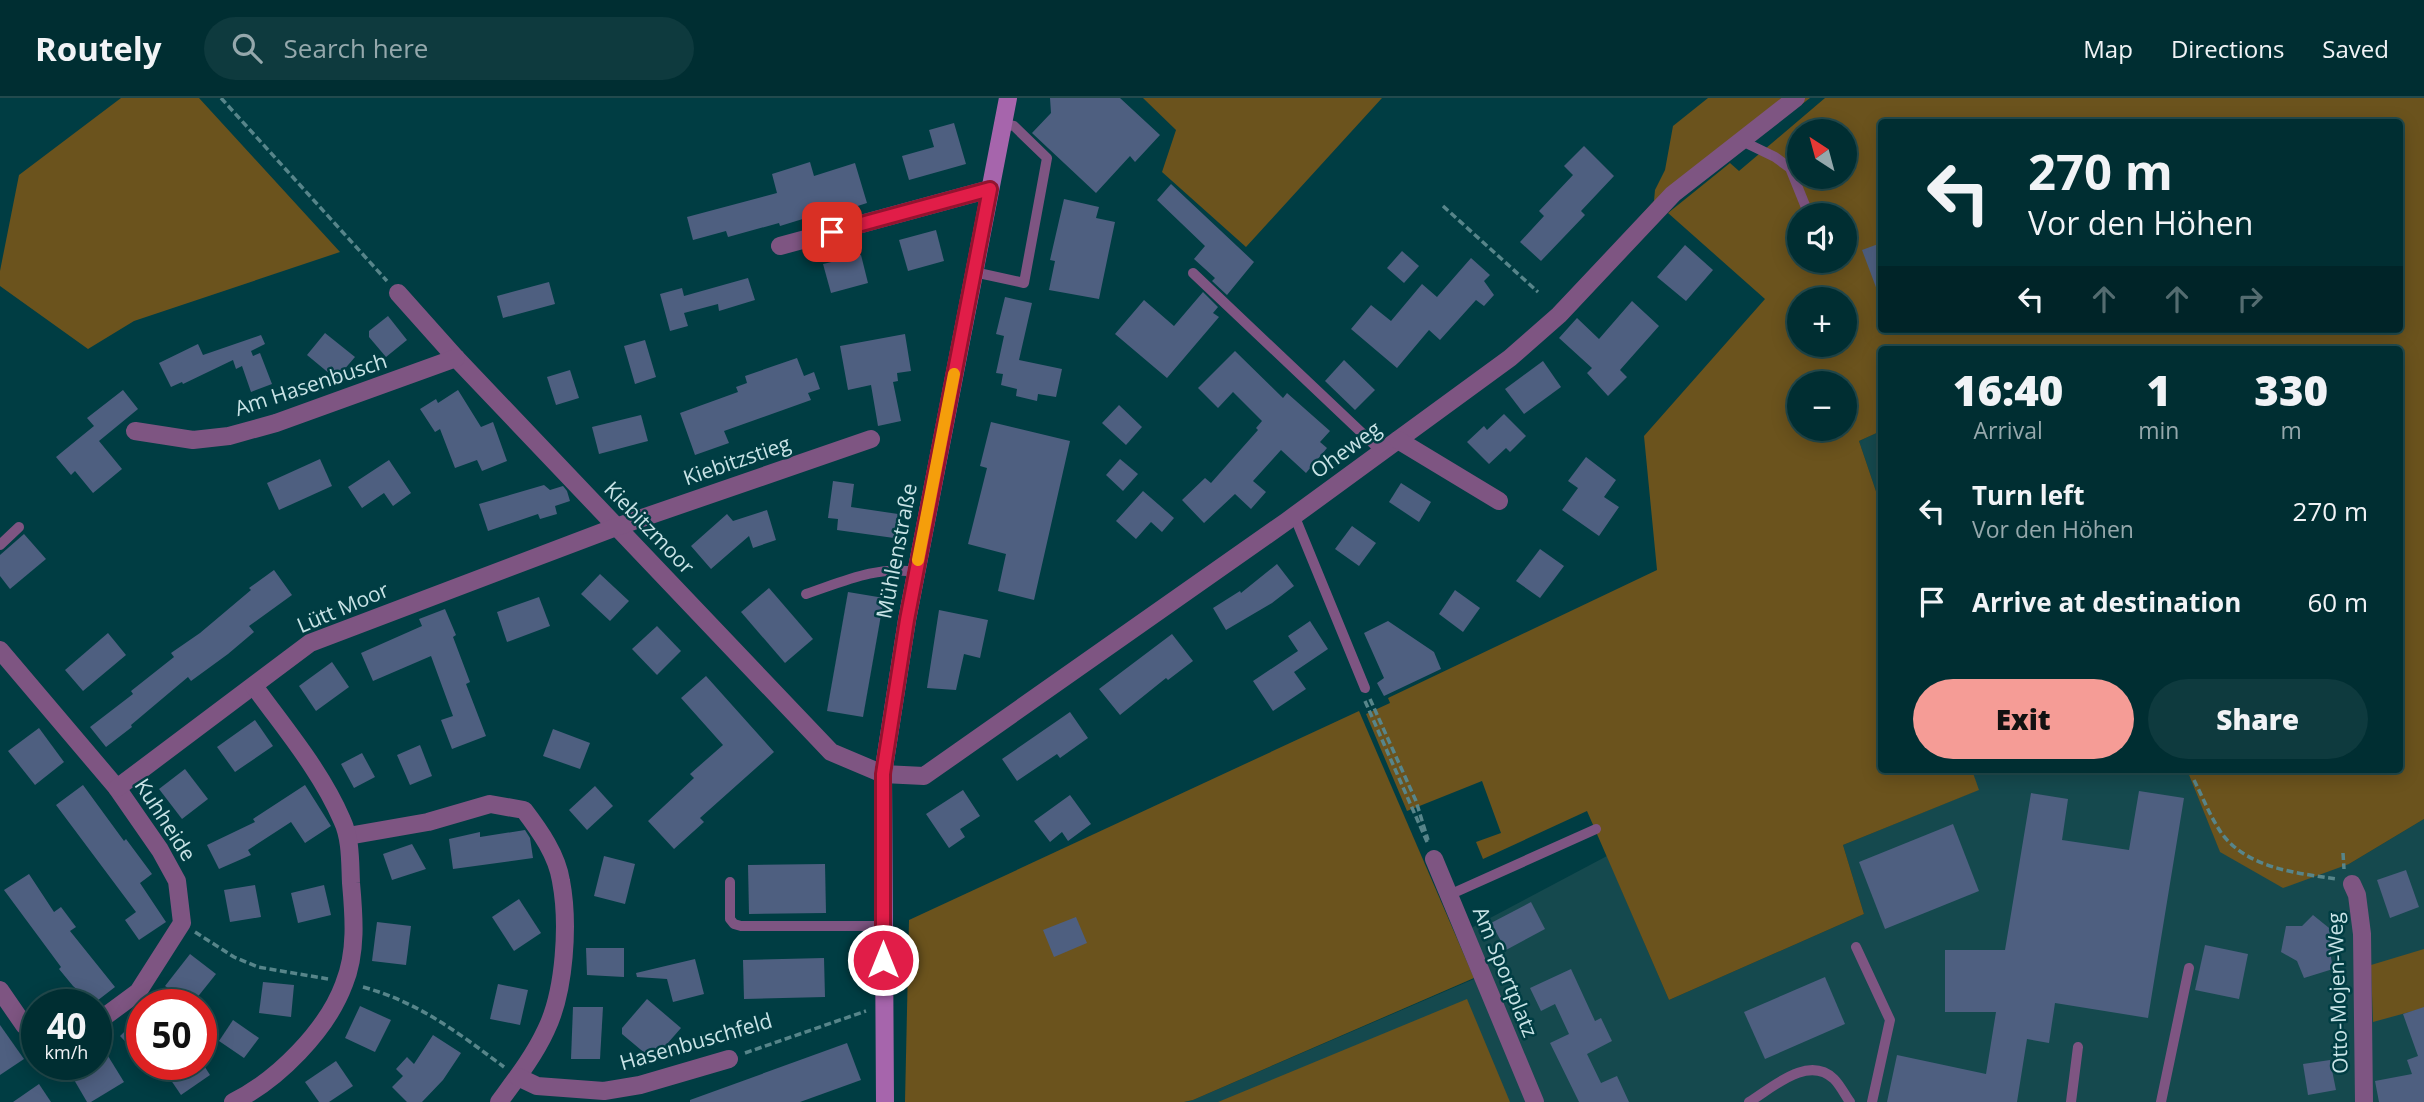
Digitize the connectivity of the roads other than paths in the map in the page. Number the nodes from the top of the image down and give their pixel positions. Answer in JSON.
{"nodes":[{"id":1,"x":1008,"y":98,"type":"edge"},
{"id":2,"x":1796,"y":98,"type":"edge"},
{"id":3,"x":1003,"y":124,"type":"junction"},
{"id":4,"x":1742,"y":141,"type":"junction"},
{"id":5,"x":990,"y":189,"type":"junction"},
{"id":6,"x":1804,"y":203,"type":"edge"},
{"id":7,"x":780,"y":246,"type":"dead end"},
{"id":8,"x":974,"y":272,"type":"junction"},
{"id":9,"x":1193,"y":273,"type":"dead end"},
{"id":10,"x":398,"y":293,"type":"road end"},
{"id":11,"x":456,"y":358,"type":"junction"},
{"id":12,"x":135,"y":431,"type":"dead end"},
{"id":13,"x":872,"y":439,"type":"dead end"},
{"id":14,"x":1398,"y":440,"type":"junction"},
{"id":15,"x":1382,"y":452,"type":"junction"},
{"id":16,"x":1499,"y":501,"type":"dead end"},
{"id":17,"x":1294,"y":515,"type":"junction"},
{"id":18,"x":19,"y":527,"type":"dead end"},
{"id":19,"x":616,"y":527,"type":"junction"},
{"id":20,"x":0,"y":545,"type":"edge"},
{"id":21,"x":916,"y":572,"type":"junction"},
{"id":22,"x":806,"y":594,"type":"dead end"},
{"id":23,"x":0,"y":649,"type":"edge"},
{"id":24,"x":254,"y":687,"type":"junction"},
{"id":25,"x":1365,"y":688,"type":"road end"},
{"id":26,"x":883,"y":774,"type":"junction"},
{"id":27,"x":117,"y":788,"type":"junction"},
{"id":28,"x":1596,"y":830,"type":"dead end"},
{"id":29,"x":348,"y":836,"type":"junction"},
{"id":30,"x":1434,"y":859,"type":"road end"},
{"id":31,"x":730,"y":882,"type":"dead end"},
{"id":32,"x":2352,"y":884,"type":"road end"},
{"id":33,"x":1449,"y":895,"type":"junction"},
{"id":34,"x":884,"y":926,"type":"junction"},
{"id":35,"x":1856,"y":947,"type":"dead end"},
{"id":36,"x":2189,"y":968,"type":"dead end"},
{"id":37,"x":0,"y":990,"type":"edge"},
{"id":38,"x":112,"y":1011,"type":"edge"},
{"id":39,"x":21,"y":1021,"type":"edge"},
{"id":40,"x":2078,"y":1046,"type":"dead end"},
{"id":41,"x":729,"y":1059,"type":"road end"},
{"id":42,"x":518,"y":1077,"type":"junction"},
{"id":43,"x":233,"y":1102,"type":"edge"},
{"id":44,"x":499,"y":1102,"type":"edge"},
{"id":45,"x":884,"y":1102,"type":"edge"},
{"id":46,"x":1535,"y":1102,"type":"edge"},
{"id":47,"x":1749,"y":1102,"type":"edge"},
{"id":48,"x":1850,"y":1102,"type":"edge"},
{"id":49,"x":1872,"y":1102,"type":"edge"},
{"id":50,"x":2071,"y":1102,"type":"edge"},
{"id":51,"x":2161,"y":1102,"type":"edge"},
{"id":52,"x":2364,"y":1102,"type":"edge"}],
"edges":[{"from":1,"to":3,"type":"main road","name":"Mühlenstraße"},
{"from":2,"to":4,"type":"street","name":"Oheweg"},
{"from":3,"to":5,"type":"main road","name":"Mühlenstraße"},
{"from":3,"to":8,"type":"lane"},
{"from":4,"to":6,"type":"lane"},
{"from":4,"to":14,"type":"street","name":"Oheweg"},
{"from":5,"to":7,"type":"street"},
{"from":5,"to":8,"type":"main road","name":"Mühlenstraße"},
{"from":8,"to":21,"type":"main road","name":"Mühlenstraße"},
{"from":9,"to":15,"type":"lane"},
{"from":10,"to":11,"type":"street","name":"Kiebitzmoor"},
{"from":11,"to":12,"type":"street","name":"Am Hasenbusch"},
{"from":11,"to":19,"type":"street","name":"Kiebitzmoor"},
{"from":13,"to":19,"type":"street","name":"Kiebitzstieg"},
{"from":14,"to":15,"type":"street","name":"Oheweg"},
{"from":14,"to":16,"type":"street"},
{"from":15,"to":17,"type":"street","name":"Oheweg"},
{"from":17,"to":25,"type":"lane"},
{"from":17,"to":26,"type":"street","name":"Oheweg"},
{"from":18,"to":20,"type":"lane"},
{"from":19,"to":24,"type":"street","name":"Lütt Moor"},
{"from":19,"to":26,"type":"street","name":"Kiebitzmoor"},
{"from":21,"to":22,"type":"lane"},
{"from":21,"to":26,"type":"main road","name":"Mühlenstraße"},
{"from":23,"to":27,"type":"street","name":"Kuhheide"},
{"from":24,"to":27,"type":"street","name":"Lütt Moor"},
{"from":24,"to":29,"type":"street"},
{"from":26,"to":34,"type":"main road","name":"Mühlenstraße"},
{"from":27,"to":38,"type":"street","name":"Kuhheide"},
{"from":28,"to":33,"type":"lane"},
{"from":29,"to":42,"type":"street"},
{"from":29,"to":43,"type":"street"},
{"from":30,"to":33,"type":"street","name":"Am Sportplatz"},
{"from":31,"to":34,"type":"lane"},
{"from":32,"to":52,"type":"street","name":"Otto-Mojen-Weg"},
{"from":33,"to":46,"type":"street","name":"Am Sportplatz"},
{"from":34,"to":45,"type":"main road","name":"Mühlenstraße"},
{"from":35,"to":49,"type":"lane"},
{"from":36,"to":51,"type":"lane"},
{"from":37,"to":39,"type":"street"},
{"from":40,"to":50,"type":"lane"},
{"from":41,"to":42,"type":"street","name":"Hasenbuschfeld"},
{"from":42,"to":44,"type":"street"},
{"from":47,"to":48,"type":"lane"}]}
